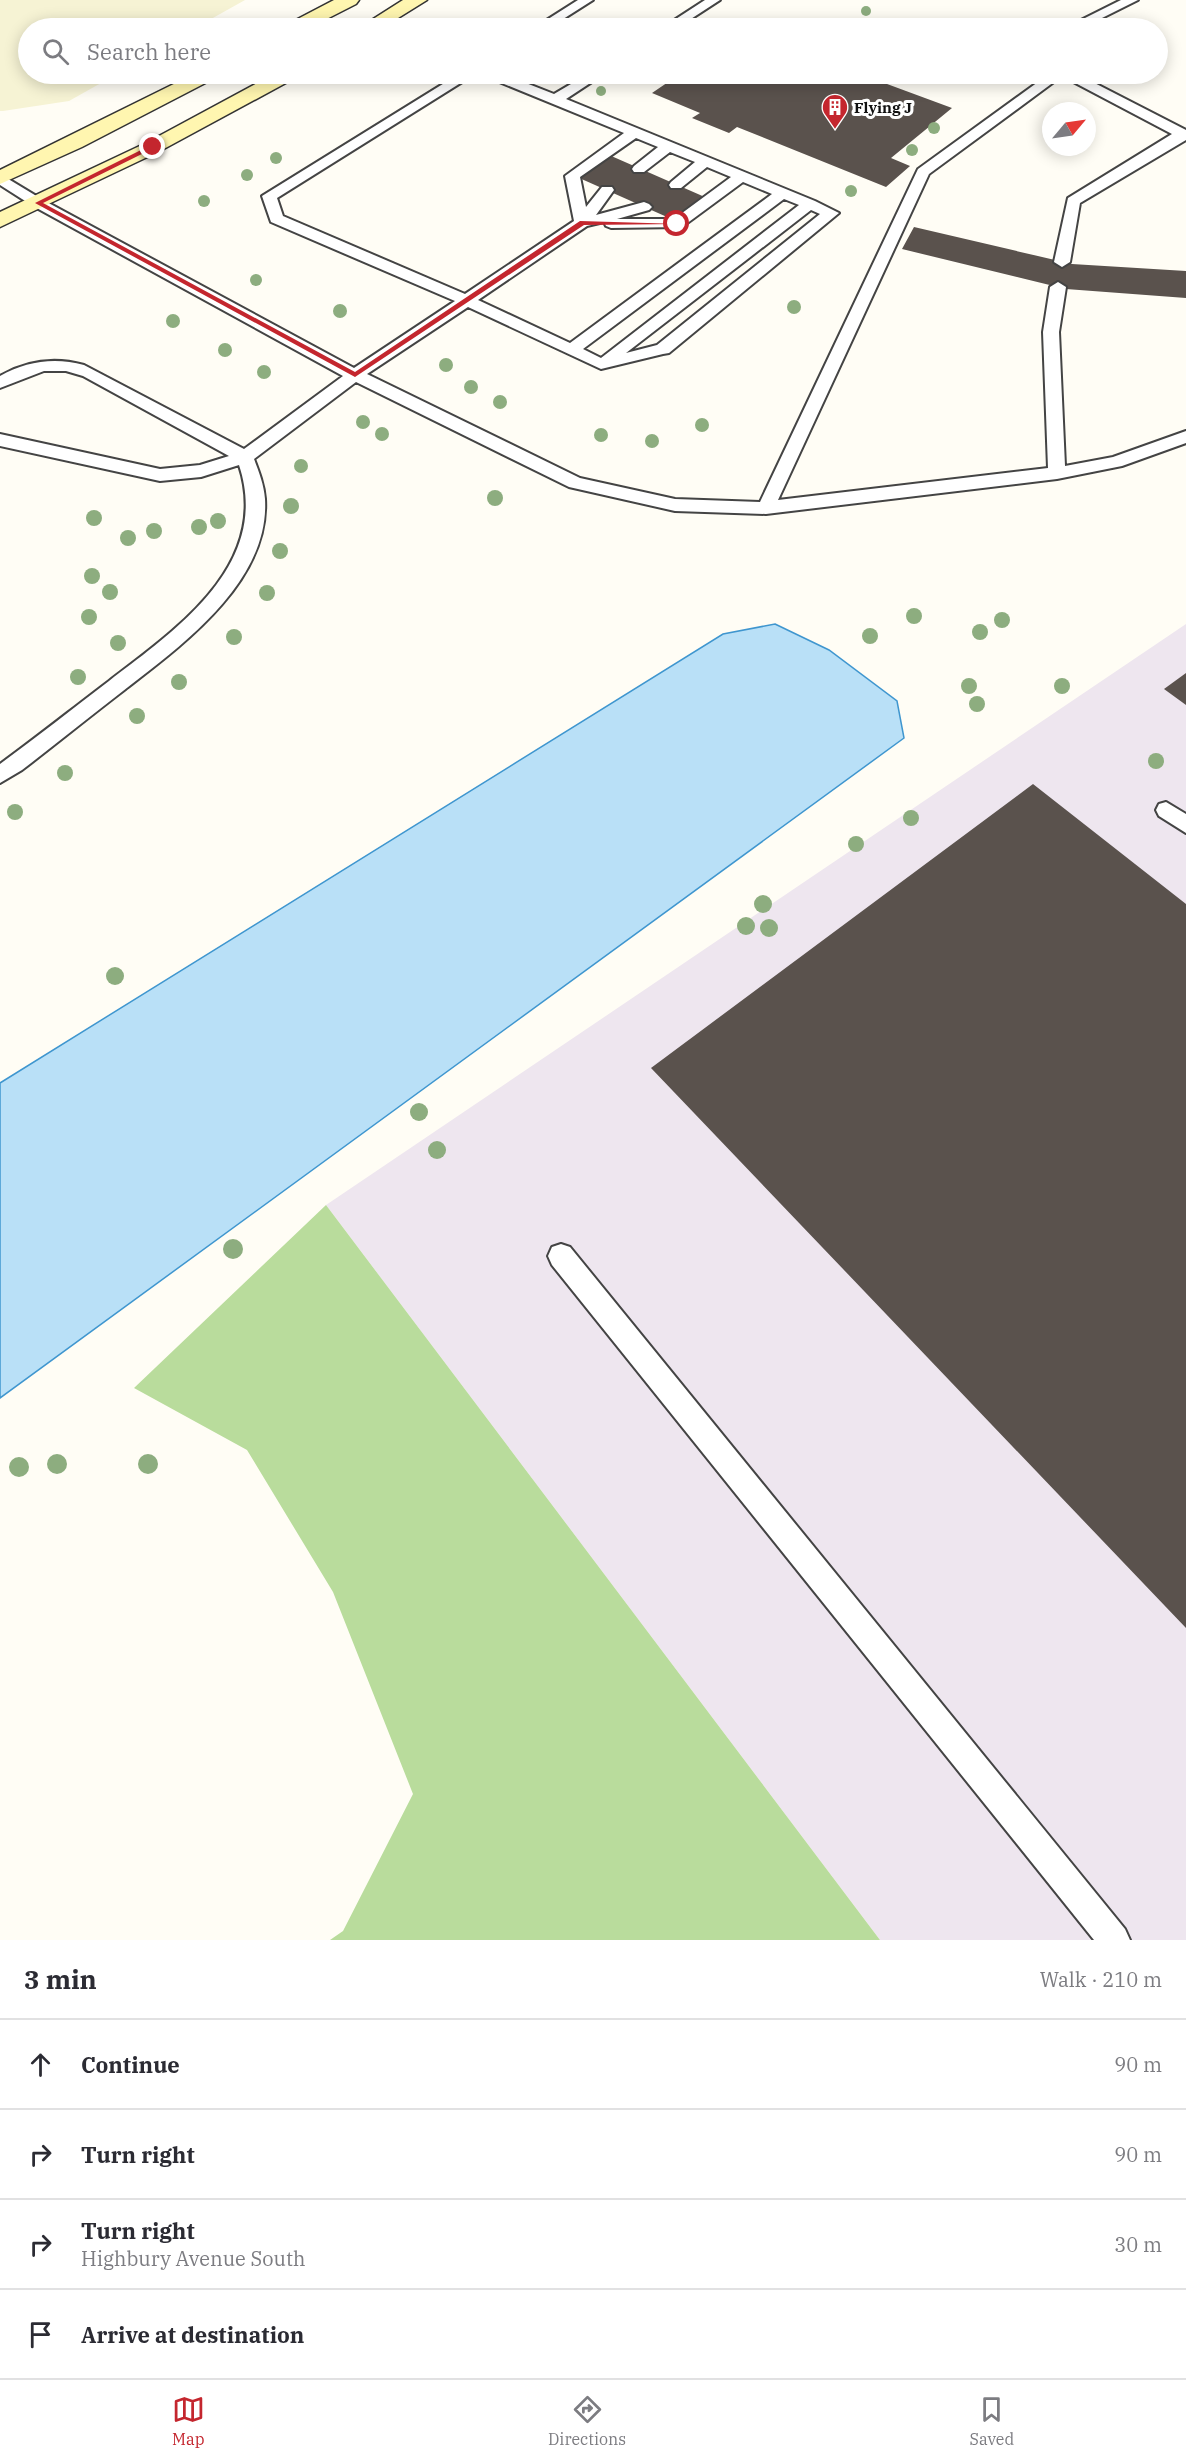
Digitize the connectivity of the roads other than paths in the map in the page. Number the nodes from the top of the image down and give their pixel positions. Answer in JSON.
{"nodes":[{"id":1,"x":349,"y":0,"type":"edge"},
{"id":2,"x":417,"y":0,"type":"edge"},
{"id":3,"x":587,"y":0,"type":"edge"},
{"id":4,"x":714,"y":0,"type":"edge"},
{"id":5,"x":1132,"y":0,"type":"edge"},
{"id":6,"x":314,"y":18,"type":"edge"},
{"id":7,"x":390,"y":18,"type":"edge"},
{"id":8,"x":557,"y":18,"type":"edge"},
{"id":9,"x":685,"y":18,"type":"edge"},
{"id":10,"x":1093,"y":18,"type":"edge"},
{"id":11,"x":189,"y":84,"type":"edge"},
{"id":12,"x":270,"y":84,"type":"edge"},
{"id":13,"x":452,"y":84,"type":"edge"},
{"id":14,"x":518,"y":84,"type":"edge"},
{"id":15,"x":581,"y":84,"type":"edge"},
{"id":16,"x":1043,"y":84,"type":"edge"},
{"id":17,"x":1087,"y":84,"type":"edge"},
{"id":18,"x":556,"y":99,"type":"junction"},
{"id":19,"x":635,"y":132,"type":"junction"},
{"id":20,"x":1185,"y":135,"type":"edge"},
{"id":21,"x":669,"y":146,"type":"junction"},
{"id":22,"x":706,"y":161,"type":"junction"},
{"id":23,"x":639,"y":169,"type":"dead end"},
{"id":24,"x":742,"y":176,"type":"junction"},
{"id":25,"x":0,"y":178,"type":"edge"},
{"id":26,"x":676,"y":184,"type":"dead end"},
{"id":27,"x":607,"y":190,"type":"dead end"},
{"id":28,"x":783,"y":193,"type":"junction"},
{"id":29,"x":38,"y":203,"type":"junction"},
{"id":30,"x":810,"y":204,"type":"junction"},
{"id":31,"x":644,"y":207,"type":"dead end"},
{"id":32,"x":0,"y":220,"type":"edge"},
{"id":33,"x":582,"y":223,"type":"junction"},
{"id":34,"x":1062,"y":262,"type":"dead end"},
{"id":35,"x":1058,"y":287,"type":"dead end"},
{"id":36,"x":466,"y":300,"type":"junction"},
{"id":37,"x":571,"y":350,"type":"junction"},
{"id":38,"x":601,"y":364,"type":"junction"},
{"id":39,"x":355,"y":375,"type":"junction"},
{"id":40,"x":0,"y":383,"type":"edge"},
{"id":41,"x":1186,"y":437,"type":"edge"},
{"id":42,"x":0,"y":440,"type":"edge"},
{"id":43,"x":245,"y":457,"type":"junction"},
{"id":44,"x":1057,"y":473,"type":"junction"},
{"id":45,"x":766,"y":508,"type":"junction"},
{"id":46,"x":0,"y":775,"type":"edge"},
{"id":47,"x":1166,"y":810,"type":"dead end"},
{"id":48,"x":1186,"y":825,"type":"edge"},
{"id":49,"x":561,"y":1256,"type":"dead end"},
{"id":50,"x":1114,"y":1940,"type":"edge"}],
"edges":[{"from":1,"to":6,"type":"main road"},
{"from":2,"to":7,"type":"main road"},
{"from":3,"to":8,"type":"lane"},
{"from":4,"to":9,"type":"lane"},
{"from":5,"to":10,"type":"lane"},
{"from":11,"to":25,"type":"main road"},
{"from":12,"to":29,"type":"main road"},
{"from":13,"to":36,"type":"lane"},
{"from":14,"to":18,"type":"lane"},
{"from":15,"to":18,"type":"lane"},
{"from":16,"to":45,"type":"lane"},
{"from":17,"to":20,"type":"lane"},
{"from":18,"to":19,"type":"lane"},
{"from":19,"to":21,"type":"lane"},
{"from":19,"to":33,"type":"lane"},
{"from":20,"to":34,"type":"lane"},
{"from":21,"to":22,"type":"lane"},
{"from":21,"to":23,"type":"lane"},
{"from":22,"to":24,"type":"lane"},
{"from":22,"to":26,"type":"lane"},
{"from":24,"to":28,"type":"lane"},
{"from":24,"to":33,"type":"lane"},
{"from":25,"to":29,"type":"lane"},
{"from":27,"to":33,"type":"lane"},
{"from":28,"to":30,"type":"lane"},
{"from":28,"to":37,"type":"lane"},
{"from":29,"to":32,"type":"main road"},
{"from":29,"to":39,"type":"lane"},
{"from":30,"to":38,"type":"lane"},
{"from":30,"to":38,"type":"lane"},
{"from":31,"to":33,"type":"lane"},
{"from":33,"to":36,"type":"lane"},
{"from":35,"to":44,"type":"lane"},
{"from":36,"to":37,"type":"lane"},
{"from":36,"to":39,"type":"lane"},
{"from":37,"to":38,"type":"lane"},
{"from":39,"to":43,"type":"lane"},
{"from":39,"to":45,"type":"lane"},
{"from":40,"to":43,"type":"lane"},
{"from":41,"to":44,"type":"lane"},
{"from":42,"to":43,"type":"lane"},
{"from":43,"to":46,"type":"lane"},
{"from":44,"to":45,"type":"lane"},
{"from":47,"to":48,"type":"lane"},
{"from":49,"to":50,"type":"lane"}]}
